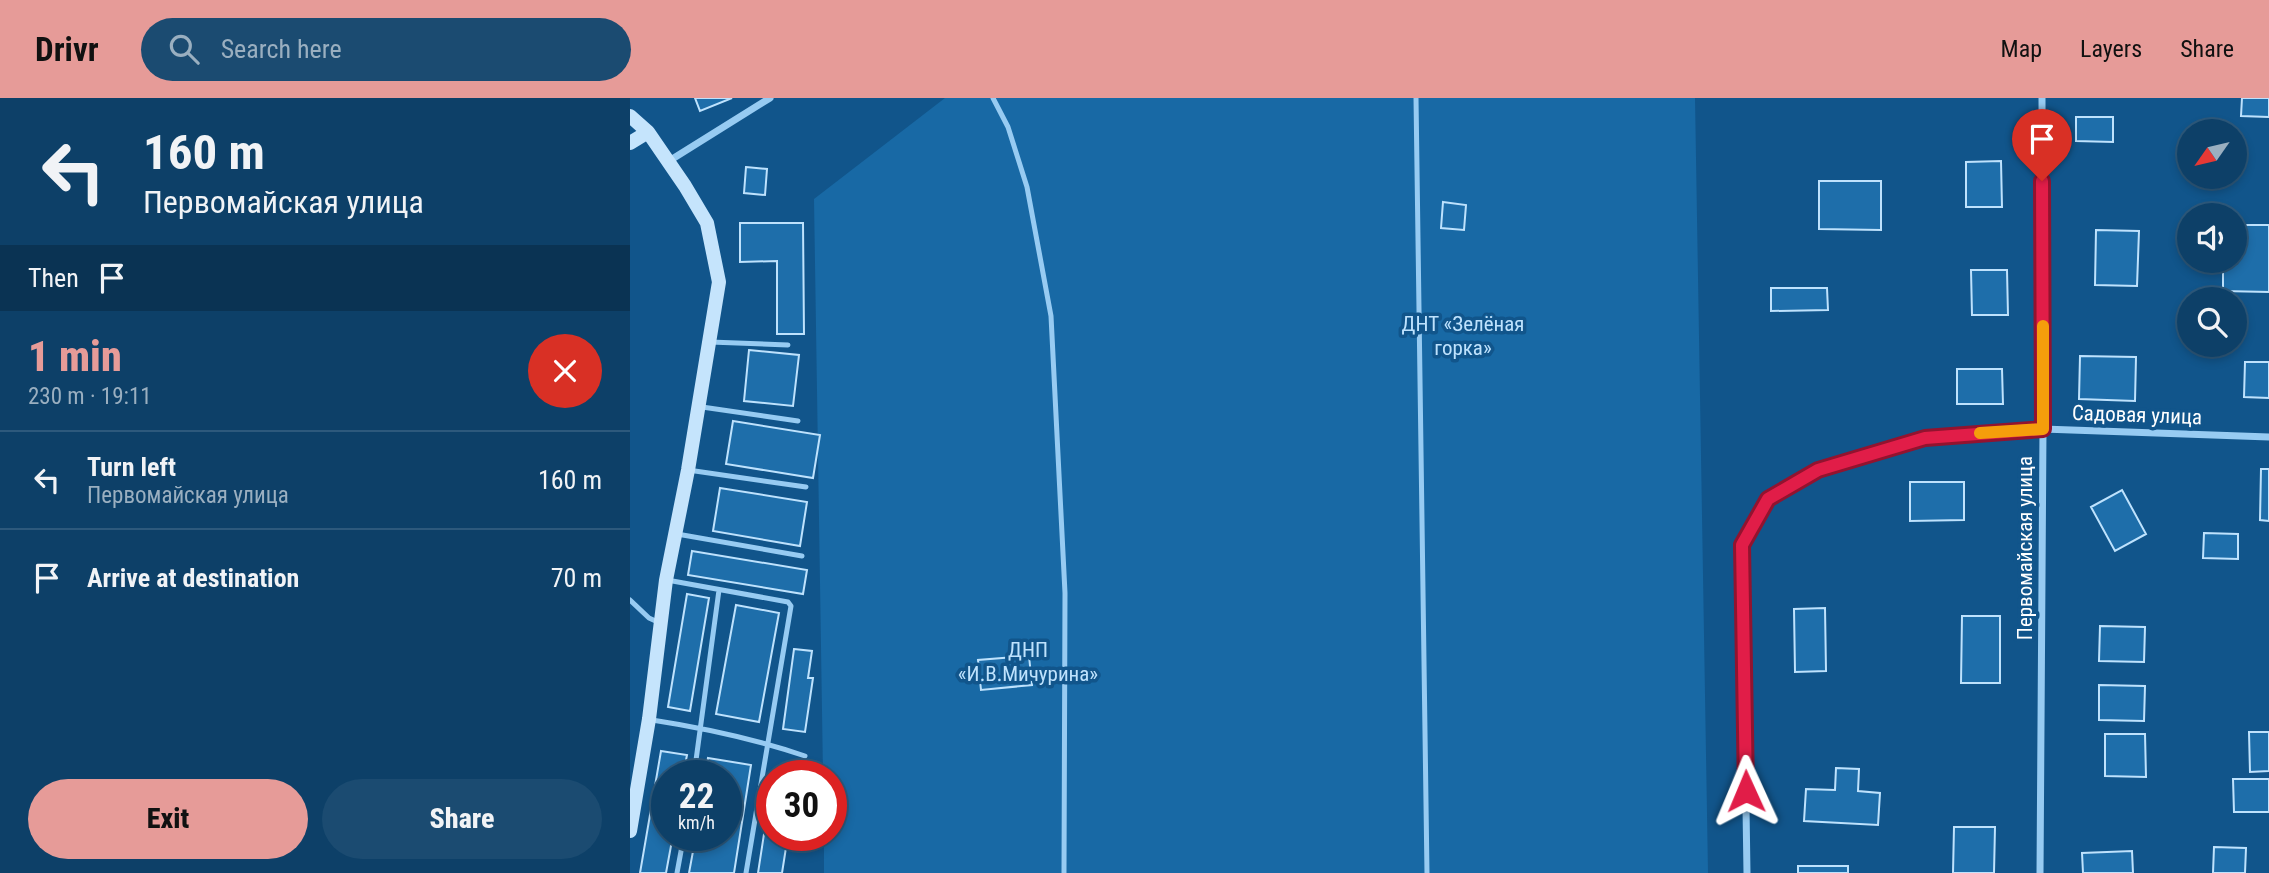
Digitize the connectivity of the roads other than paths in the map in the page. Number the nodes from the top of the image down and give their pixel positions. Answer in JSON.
{"nodes":[{"id":1,"x":770,"y":98,"type":"edge"},
{"id":2,"x":993,"y":98,"type":"edge"},
{"id":3,"x":1416,"y":98,"type":"edge"},
{"id":4,"x":2042,"y":98,"type":"edge"},
{"id":5,"x":630,"y":116,"type":"edge"},
{"id":6,"x":648,"y":132,"type":"junction"},
{"id":7,"x":630,"y":143,"type":"edge"},
{"id":8,"x":669,"y":162,"type":"junction"},
{"id":9,"x":710,"y":342,"type":"junction"},
{"id":10,"x":788,"y":345,"type":"dead end"},
{"id":11,"x":698,"y":407,"type":"junction"},
{"id":12,"x":798,"y":421,"type":"dead end"},
{"id":13,"x":2043,"y":429,"type":"junction"},
{"id":14,"x":2269,"y":437,"type":"edge"},
{"id":15,"x":688,"y":470,"type":"junction"},
{"id":16,"x":806,"y":487,"type":"dead end"},
{"id":17,"x":677,"y":534,"type":"junction"},
{"id":18,"x":802,"y":556,"type":"dead end"},
{"id":19,"x":666,"y":580,"type":"junction"},
{"id":20,"x":719,"y":590,"type":"junction"},
{"id":21,"x":630,"y":600,"type":"edge"},
{"id":22,"x":661,"y":623,"type":"junction"},
{"id":23,"x":649,"y":719,"type":"junction"},
{"id":24,"x":702,"y":727,"type":"junction"},
{"id":25,"x":767,"y":743,"type":"junction"},
{"id":26,"x":805,"y":756,"type":"dead end"},
{"id":27,"x":696,"y":760,"type":"edge"},
{"id":28,"x":630,"y":831,"type":"edge"},
{"id":29,"x":681,"y":851,"type":"edge"},
{"id":30,"x":677,"y":873,"type":"edge"},
{"id":31,"x":746,"y":873,"type":"edge"},
{"id":32,"x":1064,"y":873,"type":"edge"},
{"id":33,"x":1427,"y":873,"type":"edge"},
{"id":34,"x":1747,"y":873,"type":"edge"},
{"id":35,"x":2040,"y":873,"type":"edge"}],
"edges":[{"from":1,"to":8,"type":"street"},
{"from":2,"to":32,"type":"lane"},
{"from":3,"to":33,"type":"lane"},
{"from":4,"to":13,"type":"street","name":"Первомайская улица"},
{"from":5,"to":6,"type":"street"},
{"from":6,"to":7,"type":"street"},
{"from":6,"to":8,"type":"street"},
{"from":8,"to":9,"type":"street"},
{"from":9,"to":10,"type":"lane"},
{"from":9,"to":11,"type":"street"},
{"from":11,"to":12,"type":"lane"},
{"from":11,"to":15,"type":"street"},
{"from":13,"to":14,"type":"street","name":"Садовая улица"},
{"from":13,"to":34,"type":"street","name":"Садовая улица"},
{"from":13,"to":35,"type":"street","name":"Первомайская улица"},
{"from":15,"to":16,"type":"lane"},
{"from":15,"to":17,"type":"street"},
{"from":17,"to":18,"type":"lane"},
{"from":17,"to":19,"type":"street"},
{"from":19,"to":20,"type":"lane"},
{"from":19,"to":22,"type":"street"},
{"from":20,"to":24,"type":"lane"},
{"from":20,"to":25,"type":"lane"},
{"from":21,"to":22,"type":"lane"},
{"from":22,"to":23,"type":"street"},
{"from":23,"to":24,"type":"lane"},
{"from":23,"to":28,"type":"street"},
{"from":24,"to":25,"type":"lane"},
{"from":24,"to":27,"type":"lane"},
{"from":25,"to":26,"type":"lane"},
{"from":25,"to":31,"type":"lane"},
{"from":29,"to":30,"type":"lane"}]}
